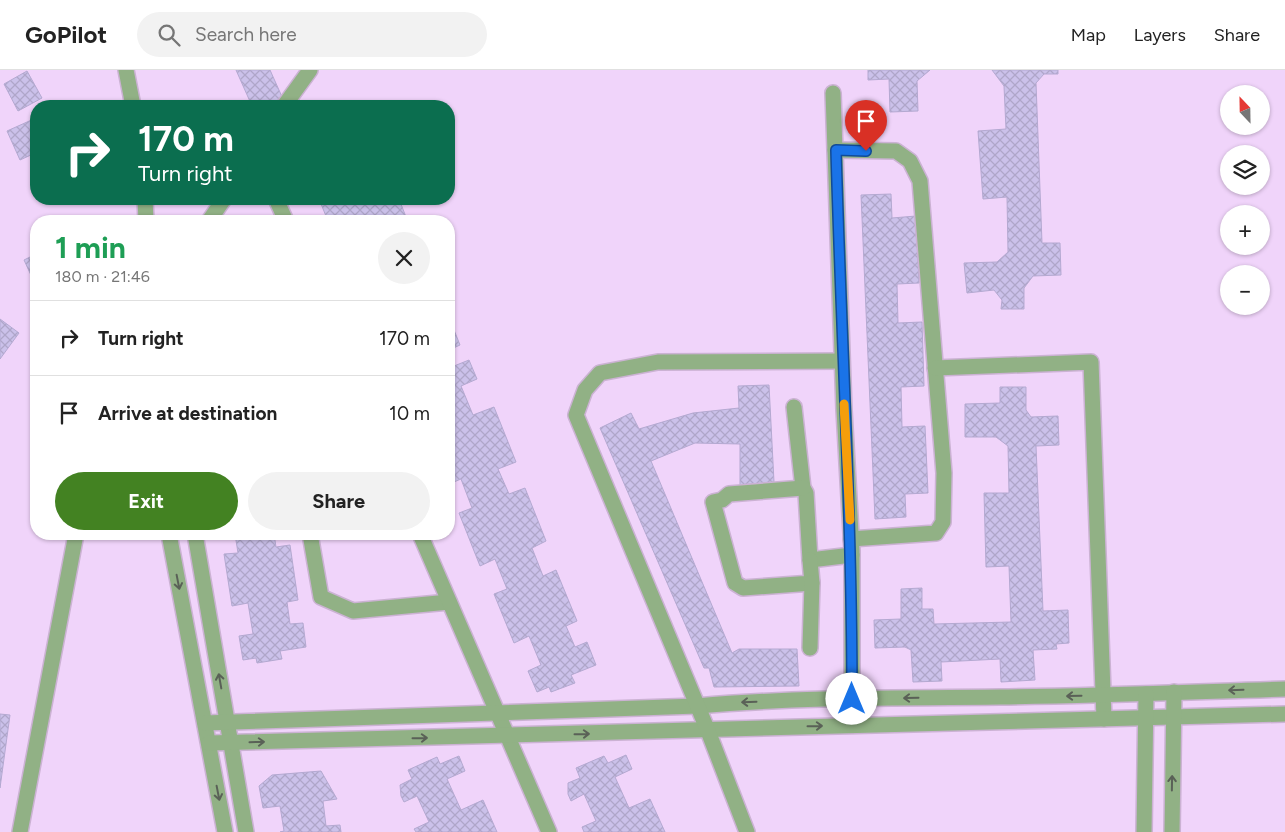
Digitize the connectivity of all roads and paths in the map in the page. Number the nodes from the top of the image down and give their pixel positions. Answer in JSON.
{"nodes":[{"id":1,"x":126,"y":70,"type":"edge"},
{"id":2,"x":310,"y":70,"type":"edge"},
{"id":3,"x":833,"y":93,"type":"dead end"},
{"id":4,"x":133,"y":100,"type":"edge"},
{"id":5,"x":288,"y":100,"type":"edge"},
{"id":6,"x":836,"y":150,"type":"junction"},
{"id":7,"x":842,"y":361,"type":"junction"},
{"id":8,"x":935,"y":368,"type":"junction"},
{"id":9,"x":794,"y":407,"type":"dead end"},
{"id":10,"x":803,"y":488,"type":"junction"},
{"id":11,"x":851,"y":539,"type":"junction"},
{"id":12,"x":75,"y":540,"type":"edge"},
{"id":13,"x":170,"y":540,"type":"edge"},
{"id":14,"x":196,"y":540,"type":"edge"},
{"id":15,"x":311,"y":540,"type":"edge"},
{"id":16,"x":423,"y":540,"type":"edge"},
{"id":17,"x":852,"y":555,"type":"junction"},
{"id":18,"x":810,"y":560,"type":"junction"},
{"id":19,"x":812,"y":583,"type":"junction"},
{"id":20,"x":450,"y":602,"type":"junction"},
{"id":21,"x":810,"y":648,"type":"dead end"},
{"id":22,"x":1285,"y":689,"type":"edge"},
{"id":23,"x":1174,"y":692,"type":"junction"},
{"id":24,"x":1146,"y":694,"type":"junction"},
{"id":25,"x":1103,"y":696,"type":"junction"},
{"id":26,"x":852,"y":699,"type":"junction"},
{"id":27,"x":697,"y":706,"type":"junction"},
{"id":28,"x":498,"y":713,"type":"junction"},
{"id":29,"x":1285,"y":714,"type":"edge"},
{"id":30,"x":1173,"y":717,"type":"junction"},
{"id":31,"x":1104,"y":719,"type":"junction"},
{"id":32,"x":1146,"y":719,"type":"junction"},
{"id":33,"x":227,"y":722,"type":"junction"},
{"id":34,"x":205,"y":723,"type":"junction"},
{"id":35,"x":708,"y":731,"type":"junction"},
{"id":36,"x":506,"y":736,"type":"junction"},
{"id":37,"x":209,"y":743,"type":"junction"},
{"id":38,"x":232,"y":743,"type":"junction"},
{"id":39,"x":20,"y":832,"type":"edge"},
{"id":40,"x":225,"y":832,"type":"edge"},
{"id":41,"x":246,"y":832,"type":"edge"},
{"id":42,"x":548,"y":832,"type":"edge"},
{"id":43,"x":747,"y":832,"type":"edge"},
{"id":44,"x":1144,"y":832,"type":"edge"},
{"id":45,"x":1172,"y":832,"type":"edge"}],
"edges":[{"from":1,"to":4,"type":"street"},
{"from":2,"to":5,"type":"street"},
{"from":3,"to":6,"type":"street"},
{"from":6,"to":7,"type":"street"},
{"from":6,"to":8,"type":"street"},
{"from":7,"to":11,"type":"street"},
{"from":7,"to":27,"type":"street"},
{"from":8,"to":11,"type":"street"},
{"from":8,"to":25,"type":"street"},
{"from":9,"to":10,"type":"street"},
{"from":10,"to":18,"type":"street"},
{"from":10,"to":19,"type":"street"},
{"from":11,"to":17,"type":"street"},
{"from":12,"to":39,"type":"street"},
{"from":13,"to":34,"type":"street","one_way":true},
{"from":33,"to":14,"type":"street","one_way":true},
{"from":15,"to":20,"type":"street"},
{"from":16,"to":20,"type":"street"},
{"from":17,"to":18,"type":"street"},
{"from":17,"to":26,"type":"street"},
{"from":18,"to":19,"type":"street"},
{"from":19,"to":21,"type":"street"},
{"from":20,"to":28,"type":"street"},
{"from":22,"to":23,"type":"street","one_way":true},
{"from":23,"to":24,"type":"street"},
{"from":23,"to":30,"type":"street"},
{"from":24,"to":25,"type":"street"},
{"from":24,"to":32,"type":"street"},
{"from":25,"to":26,"type":"street","one_way":true},
{"from":25,"to":31,"type":"street"},
{"from":26,"to":27,"type":"street","one_way":true},
{"from":27,"to":28,"type":"street"},
{"from":27,"to":35,"type":"street"},
{"from":28,"to":33,"type":"street"},
{"from":28,"to":36,"type":"street"},
{"from":29,"to":30,"type":"street"},
{"from":30,"to":32,"type":"street"},
{"from":45,"to":30,"type":"street","one_way":true},
{"from":31,"to":32,"type":"street"},
{"from":35,"to":31,"type":"street","one_way":true},
{"from":32,"to":44,"type":"street"},
{"from":33,"to":34,"type":"street"},
{"from":33,"to":38,"type":"street"},
{"from":34,"to":37,"type":"street"},
{"from":36,"to":35,"type":"street","one_way":true},
{"from":35,"to":43,"type":"street"},
{"from":38,"to":36,"type":"street","one_way":true},
{"from":36,"to":42,"type":"street"},
{"from":37,"to":38,"type":"street"},
{"from":37,"to":40,"type":"street","one_way":true},
{"from":38,"to":41,"type":"street"}]}
